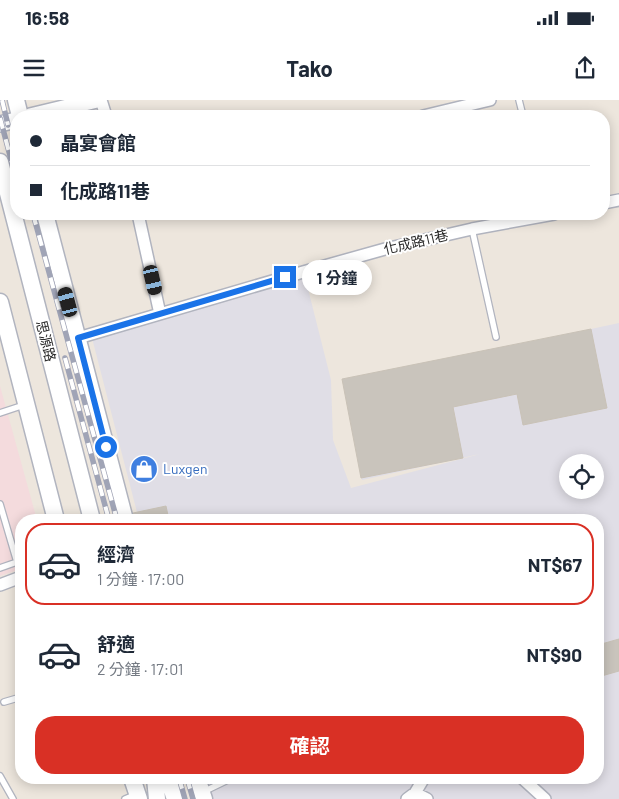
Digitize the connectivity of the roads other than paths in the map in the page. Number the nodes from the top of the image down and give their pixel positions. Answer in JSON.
{"nodes":[{"id":1,"x":97,"y":100,"type":"edge"},
{"id":2,"x":490,"y":100,"type":"edge"},
{"id":3,"x":55,"y":110,"type":"edge"},
{"id":4,"x":448,"y":110,"type":"edge"},
{"id":5,"x":0,"y":162,"type":"edge"},
{"id":6,"x":0,"y":196,"type":"edge"},
{"id":7,"x":10,"y":201,"type":"edge"},
{"id":8,"x":15,"y":220,"type":"edge"},
{"id":9,"x":47,"y":220,"type":"edge"},
{"id":10,"x":139,"y":220,"type":"edge"},
{"id":11,"x":519,"y":220,"type":"edge"},
{"id":12,"x":472,"y":229,"type":"junction"},
{"id":13,"x":0,"y":302,"type":"edge"},
{"id":14,"x":160,"y":314,"type":"junction"},
{"id":15,"x":496,"y":337,"type":"dead end"},
{"id":16,"x":78,"y":338,"type":"junction"},
{"id":17,"x":26,"y":404,"type":"junction"},
{"id":18,"x":0,"y":413,"type":"edge"},
{"id":19,"x":0,"y":504,"type":"edge"},
{"id":20,"x":54,"y":514,"type":"edge"},
{"id":21,"x":80,"y":514,"type":"edge"},
{"id":22,"x":90,"y":514,"type":"edge"},
{"id":23,"x":123,"y":514,"type":"edge"},
{"id":24,"x":15,"y":549,"type":"edge"},
{"id":25,"x":15,"y":562,"type":"edge"},
{"id":26,"x":0,"y":568,"type":"edge"},
{"id":27,"x":15,"y":579,"type":"edge"},
{"id":28,"x":0,"y":585,"type":"edge"},
{"id":29,"x":15,"y":699,"type":"edge"},
{"id":30,"x":4,"y":702,"type":"dead end"},
{"id":31,"x":0,"y":776,"type":"edge"},
{"id":32,"x":133,"y":784,"type":"edge"},
{"id":33,"x":156,"y":784,"type":"edge"},
{"id":34,"x":158,"y":784,"type":"edge"},
{"id":35,"x":170,"y":784,"type":"edge"},
{"id":36,"x":216,"y":784,"type":"edge"},
{"id":37,"x":420,"y":784,"type":"edge"},
{"id":38,"x":529,"y":784,"type":"edge"},
{"id":39,"x":201,"y":790,"type":"edge"},
{"id":40,"x":411,"y":796,"type":"edge"},
{"id":41,"x":134,"y":797,"type":"edge"},
{"id":42,"x":13,"y":799,"type":"edge"},
{"id":43,"x":157,"y":799,"type":"edge"},
{"id":44,"x":163,"y":799,"type":"edge"},
{"id":45,"x":175,"y":799,"type":"edge"},
{"id":46,"x":428,"y":799,"type":"edge"},
{"id":47,"x":545,"y":799,"type":"edge"}],
"edges":[{"from":1,"to":3,"type":"street"},
{"from":2,"to":4,"type":"street"},
{"from":5,"to":7,"type":"main road","name":"思源路"},
{"from":6,"to":21,"type":"main road","name":"思源路"},
{"from":8,"to":22,"type":"main road","name":"思源路"},
{"from":9,"to":16,"type":"main road"},
{"from":10,"to":14,"type":"street"},
{"from":11,"to":12,"type":"street","name":"化成路11巷"},
{"from":12,"to":14,"type":"street","name":"化成路11巷"},
{"from":12,"to":15,"type":"lane"},
{"from":13,"to":17,"type":"main road"},
{"from":14,"to":16,"type":"street","name":"化成路11巷"},
{"from":16,"to":23,"type":"main road"},
{"from":17,"to":18,"type":"lane"},
{"from":17,"to":20,"type":"main road"},
{"from":19,"to":24,"type":"lane"},
{"from":25,"to":26,"type":"lane"},
{"from":27,"to":28,"type":"street"},
{"from":29,"to":30,"type":"lane"},
{"from":31,"to":42,"type":"lane"},
{"from":32,"to":41,"type":"main road"},
{"from":33,"to":43,"type":"main road"},
{"from":34,"to":44,"type":"main road"},
{"from":35,"to":45,"type":"main road"},
{"from":36,"to":39,"type":"lane"},
{"from":37,"to":40,"type":"street"},
{"from":38,"to":47,"type":"street"},
{"from":40,"to":46,"type":"street"}]}
